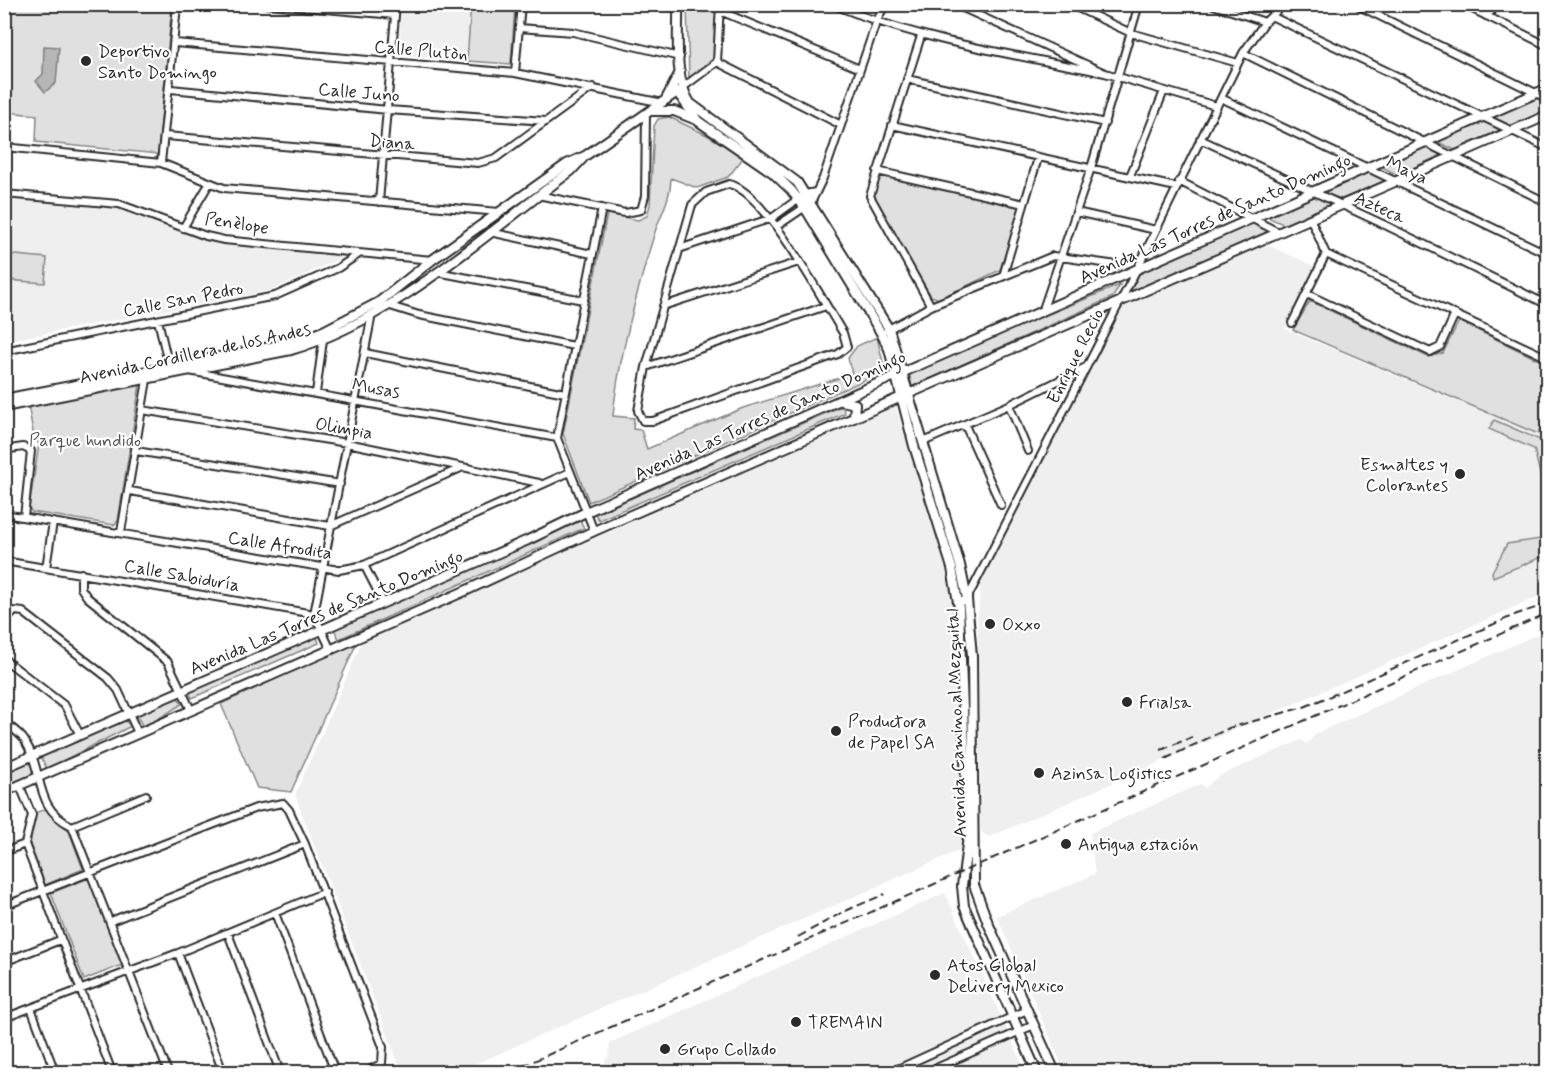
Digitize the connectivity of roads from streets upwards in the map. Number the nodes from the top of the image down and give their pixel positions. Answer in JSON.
{"nodes":[{"id":1,"x":266,"y":4,"type":"edge"},
{"id":2,"x":396,"y":4,"type":"edge"},
{"id":3,"x":521,"y":4,"type":"edge"},
{"id":4,"x":660,"y":4,"type":"edge"},
{"id":5,"x":832,"y":4,"type":"edge"},
{"id":6,"x":885,"y":4,"type":"edge"},
{"id":7,"x":954,"y":4,"type":"edge"},
{"id":8,"x":1069,"y":4,"type":"edge"},
{"id":9,"x":1139,"y":4,"type":"edge"},
{"id":10,"x":1210,"y":4,"type":"edge"},
{"id":11,"x":1284,"y":4,"type":"edge"},
{"id":12,"x":1355,"y":4,"type":"edge"},
{"id":13,"x":1462,"y":4,"type":"edge"},
{"id":14,"x":1499,"y":4,"type":"edge"},
{"id":15,"x":177,"y":6,"type":"dead end"},
{"id":16,"x":679,"y":7,"type":"edge"},
{"id":17,"x":720,"y":8,"type":"edge"},
{"id":18,"x":395,"y":15,"type":"junction"},
{"id":19,"x":1271,"y":16,"type":"junction"},
{"id":20,"x":1486,"y":16,"type":"junction"},
{"id":21,"x":1265,"y":22,"type":"junction"},
{"id":22,"x":876,"y":23,"type":"junction"},
{"id":23,"x":519,"y":28,"type":"junction"},
{"id":24,"x":1131,"y":33,"type":"junction"},
{"id":25,"x":921,"y":36,"type":"junction"},
{"id":26,"x":175,"y":43,"type":"junction"},
{"id":27,"x":1548,"y":46,"type":"edge"},
{"id":28,"x":1244,"y":53,"type":"junction"},
{"id":29,"x":680,"y":57,"type":"junction"},
{"id":30,"x":717,"y":62,"type":"junction"},
{"id":31,"x":392,"y":63,"type":"junction"},
{"id":32,"x":1238,"y":63,"type":"junction"},
{"id":33,"x":860,"y":69,"type":"junction"},
{"id":34,"x":515,"y":73,"type":"junction"},
{"id":35,"x":680,"y":73,"type":"junction"},
{"id":36,"x":1105,"y":73,"type":"junction"},
{"id":37,"x":1119,"y":77,"type":"junction"},
{"id":38,"x":907,"y":79,"type":"junction"},
{"id":39,"x":593,"y":87,"type":"junction"},
{"id":40,"x":1548,"y":88,"type":"edge"},
{"id":41,"x":171,"y":89,"type":"junction"},
{"id":42,"x":680,"y":90,"type":"junction"},
{"id":43,"x":1164,"y":91,"type":"junction"},
{"id":44,"x":1535,"y":93,"type":"junction"},
{"id":45,"x":1221,"y":98,"type":"junction"},
{"id":46,"x":1548,"y":99,"type":"edge"},
{"id":47,"x":681,"y":100,"type":"junction"},
{"id":48,"x":664,"y":101,"type":"junction"},
{"id":49,"x":1216,"y":106,"type":"junction"},
{"id":50,"x":388,"y":110,"type":"junction"},
{"id":51,"x":696,"y":110,"type":"junction"},
{"id":52,"x":648,"y":112,"type":"junction"},
{"id":53,"x":1548,"y":115,"type":"edge"},
{"id":54,"x":1481,"y":116,"type":"junction"},
{"id":55,"x":546,"y":121,"type":"junction"},
{"id":56,"x":698,"y":121,"type":"junction"},
{"id":57,"x":1105,"y":123,"type":"junction"},
{"id":58,"x":841,"y":125,"type":"junction"},
{"id":59,"x":892,"y":125,"type":"junction"},
{"id":60,"x":1512,"y":131,"type":"junction"},
{"id":61,"x":166,"y":136,"type":"junction"},
{"id":62,"x":1200,"y":139,"type":"junction"},
{"id":63,"x":1421,"y":142,"type":"junction"},
{"id":64,"x":4,"y":147,"type":"edge"},
{"id":65,"x":1548,"y":148,"type":"edge"},
{"id":66,"x":384,"y":156,"type":"junction"},
{"id":67,"x":585,"y":156,"type":"junction"},
{"id":68,"x":1450,"y":156,"type":"junction"},
{"id":69,"x":1038,"y":158,"type":"junction"},
{"id":70,"x":161,"y":163,"type":"junction"},
{"id":71,"x":1366,"y":167,"type":"junction"},
{"id":72,"x":1091,"y":168,"type":"junction"},
{"id":73,"x":878,"y":171,"type":"junction"},
{"id":74,"x":1130,"y":177,"type":"junction"},
{"id":75,"x":1395,"y":181,"type":"junction"},
{"id":76,"x":209,"y":184,"type":"junction"},
{"id":77,"x":1178,"y":184,"type":"junction"},
{"id":78,"x":816,"y":192,"type":"junction"},
{"id":79,"x":1311,"y":192,"type":"junction"},
{"id":80,"x":4,"y":194,"type":"edge"},
{"id":81,"x":538,"y":195,"type":"junction"},
{"id":82,"x":802,"y":196,"type":"junction"},
{"id":83,"x":379,"y":201,"type":"junction"},
{"id":84,"x":1548,"y":203,"type":"edge"},
{"id":85,"x":1024,"y":204,"type":"junction"},
{"id":86,"x":808,"y":206,"type":"junction"},
{"id":87,"x":1341,"y":206,"type":"junction"},
{"id":88,"x":602,"y":208,"type":"junction"},
{"id":89,"x":1076,"y":212,"type":"junction"},
{"id":90,"x":499,"y":213,"type":"junction"},
{"id":91,"x":771,"y":218,"type":"junction"},
{"id":92,"x":1253,"y":218,"type":"junction"},
{"id":93,"x":1311,"y":220,"type":"junction"},
{"id":94,"x":777,"y":226,"type":"junction"},
{"id":95,"x":183,"y":228,"type":"junction"},
{"id":96,"x":1156,"y":230,"type":"junction"},
{"id":97,"x":489,"y":232,"type":"junction"},
{"id":98,"x":1281,"y":233,"type":"junction"},
{"id":99,"x":679,"y":249,"type":"junction"},
{"id":100,"x":359,"y":254,"type":"junction"},
{"id":101,"x":592,"y":254,"type":"junction"},
{"id":102,"x":1326,"y":254,"type":"junction"},
{"id":103,"x":1548,"y":254,"type":"edge"},
{"id":104,"x":1059,"y":256,"type":"junction"},
{"id":105,"x":432,"y":260,"type":"junction"},
{"id":106,"x":799,"y":262,"type":"junction"},
{"id":107,"x":1117,"y":265,"type":"dead end"},
{"id":108,"x":1137,"y":269,"type":"junction"},
{"id":109,"x":436,"y":272,"type":"junction"},
{"id":110,"x":1003,"y":276,"type":"junction"},
{"id":111,"x":1307,"y":294,"type":"junction"},
{"id":112,"x":583,"y":300,"type":"junction"},
{"id":113,"x":1120,"y":302,"type":"junction"},
{"id":114,"x":376,"y":304,"type":"junction"},
{"id":115,"x":388,"y":305,"type":"junction"},
{"id":116,"x":1548,"y":305,"type":"edge"},
{"id":117,"x":663,"y":306,"type":"junction"},
{"id":118,"x":826,"y":306,"type":"junction"},
{"id":119,"x":931,"y":306,"type":"junction"},
{"id":120,"x":1042,"y":312,"type":"junction"},
{"id":121,"x":1455,"y":314,"type":"junction"},
{"id":122,"x":372,"y":315,"type":"junction"},
{"id":123,"x":158,"y":320,"type":"junction"},
{"id":124,"x":1292,"y":323,"type":"dead end"},
{"id":125,"x":885,"y":331,"type":"junction"},
{"id":126,"x":323,"y":340,"type":"junction"},
{"id":127,"x":574,"y":346,"type":"junction"},
{"id":128,"x":4,"y":351,"type":"edge"},
{"id":129,"x":365,"y":353,"type":"junction"},
{"id":130,"x":1548,"y":358,"type":"edge"},
{"id":131,"x":169,"y":367,"type":"junction"},
{"id":132,"x":646,"y":367,"type":"junction"},
{"id":133,"x":1086,"y":367,"type":"junction"},
{"id":134,"x":189,"y":371,"type":"junction"},
{"id":135,"x":903,"y":373,"type":"junction"},
{"id":136,"x":895,"y":376,"type":"junction"},
{"id":137,"x":147,"y":380,"type":"junction"},
{"id":138,"x":316,"y":393,"type":"junction"},
{"id":139,"x":566,"y":393,"type":"junction"},
{"id":140,"x":909,"y":394,"type":"junction"},
{"id":141,"x":900,"y":398,"type":"junction"},
{"id":142,"x":4,"y":399,"type":"edge"},
{"id":143,"x":356,"y":399,"type":"junction"},
{"id":144,"x":840,"y":401,"type":"junction"},
{"id":145,"x":1009,"y":405,"type":"junction"},
{"id":146,"x":4,"y":407,"type":"edge"},
{"id":147,"x":142,"y":410,"type":"junction"},
{"id":148,"x":854,"y":418,"type":"junction"},
{"id":149,"x":965,"y":424,"type":"junction"},
{"id":150,"x":557,"y":438,"type":"junction"},
{"id":151,"x":923,"y":442,"type":"junction"},
{"id":152,"x":347,"y":443,"type":"junction"},
{"id":153,"x":4,"y":450,"type":"edge"},
{"id":154,"x":136,"y":451,"type":"junction"},
{"id":155,"x":1028,"y":451,"type":"dead end"},
{"id":156,"x":461,"y":468,"type":"junction"},
{"id":157,"x":570,"y":472,"type":"junction"},
{"id":158,"x":340,"y":484,"type":"junction"},
{"id":159,"x":539,"y":484,"type":"junction"},
{"id":160,"x":130,"y":490,"type":"junction"},
{"id":161,"x":1001,"y":505,"type":"dead end"},
{"id":162,"x":586,"y":512,"type":"junction"},
{"id":163,"x":4,"y":514,"type":"edge"},
{"id":164,"x":24,"y":517,"type":"junction"},
{"id":165,"x":54,"y":522,"type":"junction"},
{"id":166,"x":330,"y":526,"type":"junction"},
{"id":167,"x":594,"y":531,"type":"junction"},
{"id":168,"x":121,"y":532,"type":"junction"},
{"id":169,"x":4,"y":561,"type":"edge"},
{"id":170,"x":364,"y":565,"type":"junction"},
{"id":171,"x":46,"y":568,"type":"junction"},
{"id":172,"x":323,"y":569,"type":"junction"},
{"id":173,"x":81,"y":573,"type":"junction"},
{"id":174,"x":967,"y":599,"type":"junction"},
{"id":175,"x":383,"y":602,"type":"junction"},
{"id":176,"x":959,"y":603,"type":"junction"},
{"id":177,"x":314,"y":614,"type":"junction"},
{"id":178,"x":6,"y":620,"type":"edge"},
{"id":179,"x":322,"y":631,"type":"junction"},
{"id":180,"x":331,"y":650,"type":"junction"},
{"id":181,"x":4,"y":659,"type":"edge"},
{"id":182,"x":183,"y":690,"type":"junction"},
{"id":183,"x":191,"y":710,"type":"junction"},
{"id":184,"x":130,"y":714,"type":"junction"},
{"id":185,"x":4,"y":722,"type":"edge"},
{"id":186,"x":138,"y":733,"type":"junction"},
{"id":187,"x":80,"y":735,"type":"junction"},
{"id":188,"x":32,"y":756,"type":"junction"},
{"id":189,"x":4,"y":768,"type":"edge"},
{"id":190,"x":40,"y":776,"type":"junction"},
{"id":191,"x":20,"y":786,"type":"junction"},
{"id":192,"x":4,"y":792,"type":"edge"},
{"id":193,"x":146,"y":795,"type":"dead end"},
{"id":194,"x":72,"y":825,"type":"junction"},
{"id":195,"x":25,"y":844,"type":"junction"},
{"id":196,"x":305,"y":844,"type":"junction"},
{"id":197,"x":4,"y":852,"type":"edge"},
{"id":198,"x":92,"y":871,"type":"junction"},
{"id":199,"x":42,"y":892,"type":"junction"},
{"id":200,"x":325,"y":892,"type":"junction"},
{"id":201,"x":4,"y":906,"type":"edge"},
{"id":202,"x":275,"y":913,"type":"junction"},
{"id":203,"x":111,"y":921,"type":"junction"},
{"id":204,"x":988,"y":923,"type":"junction"},
{"id":205,"x":973,"y":929,"type":"junction"},
{"id":206,"x":228,"y":933,"type":"junction"},
{"id":207,"x":60,"y":940,"type":"junction"},
{"id":208,"x":178,"y":953,"type":"junction"},
{"id":209,"x":4,"y":962,"type":"edge"},
{"id":210,"x":130,"y":971,"type":"junction"},
{"id":211,"x":80,"y":989,"type":"junction"},
{"id":212,"x":31,"y":1008,"type":"junction"},
{"id":213,"x":1027,"y":1010,"type":"junction"},
{"id":214,"x":1011,"y":1017,"type":"junction"},
{"id":215,"x":4,"y":1018,"type":"edge"},
{"id":216,"x":1034,"y":1026,"type":"junction"},
{"id":217,"x":1018,"y":1033,"type":"junction"},
{"id":218,"x":55,"y":1072,"type":"edge"},
{"id":219,"x":112,"y":1072,"type":"edge"},
{"id":220,"x":168,"y":1072,"type":"edge"},
{"id":221,"x":223,"y":1072,"type":"edge"},
{"id":222,"x":280,"y":1072,"type":"edge"},
{"id":223,"x":335,"y":1072,"type":"edge"},
{"id":224,"x":366,"y":1072,"type":"edge"},
{"id":225,"x":891,"y":1072,"type":"edge"},
{"id":226,"x":927,"y":1072,"type":"edge"},
{"id":227,"x":1037,"y":1072,"type":"edge"},
{"id":228,"x":1055,"y":1072,"type":"edge"}],
"edges":[{"from":1,"to":18,"type":"street"},
{"from":2,"to":18,"type":"street"},
{"from":3,"to":23,"type":"street"},
{"from":4,"to":16,"type":"street"},
{"from":5,"to":22,"type":"street"},
{"from":6,"to":22,"type":"street"},
{"from":7,"to":36,"type":"street"},
{"from":8,"to":24,"type":"street"},
{"from":9,"to":24,"type":"street"},
{"from":10,"to":21,"type":"street"},
{"from":11,"to":19,"type":"street","name":"Enrique Recio"},
{"from":12,"to":44,"type":"street"},
{"from":13,"to":20,"type":"street"},
{"from":14,"to":20,"type":"street"},
{"from":15,"to":26,"type":"street"},
{"from":16,"to":29,"type":"street"},
{"from":17,"to":30,"type":"street"},
{"from":17,"to":33,"type":"street"},
{"from":18,"to":31,"type":"street"},
{"from":19,"to":21,"type":"street","name":"Enrique Recio"},
{"from":19,"to":54,"type":"street"},
{"from":20,"to":27,"type":"street"},
{"from":21,"to":28,"type":"street","name":"Enrique Recio"},
{"from":22,"to":25,"type":"street"},
{"from":22,"to":33,"type":"street"},
{"from":23,"to":29,"type":"street"},
{"from":23,"to":34,"type":"street"},
{"from":24,"to":32,"type":"street"},
{"from":24,"to":37,"type":"street"},
{"from":25,"to":36,"type":"street"},
{"from":25,"to":38,"type":"street"},
{"from":26,"to":31,"type":"street","name":"Calle Plutòn"},
{"from":26,"to":41,"type":"street"},
{"from":28,"to":32,"type":"street","name":"Enrique Recio"},
{"from":28,"to":63,"type":"street"},
{"from":29,"to":35,"type":"street"},
{"from":30,"to":42,"type":"street"},
{"from":30,"to":58,"type":"street"},
{"from":31,"to":34,"type":"street","name":"Calle Plutòn"},
{"from":31,"to":50,"type":"street"},
{"from":32,"to":45,"type":"street","name":"Enrique Recio"},
{"from":33,"to":58,"type":"street"},
{"from":34,"to":39,"type":"street","name":"Calle Plutòn"},
{"from":35,"to":42,"type":"street"},
{"from":35,"to":48,"type":"street"},
{"from":36,"to":37,"type":"street"},
{"from":37,"to":43,"type":"street"},
{"from":37,"to":57,"type":"street"},
{"from":38,"to":57,"type":"street"},
{"from":38,"to":59,"type":"street"},
{"from":39,"to":48,"type":"street","name":"Calle Plutòn"},
{"from":39,"to":55,"type":"street","name":"Diana"},
{"from":40,"to":44,"type":"street","name":"Avenida Las Torres de Santo Domingo"},
{"from":41,"to":50,"type":"street","name":"Calle Juno"},
{"from":41,"to":61,"type":"street"},
{"from":42,"to":47,"type":"street","name":"Avenida Camino al Mezquital"},
{"from":42,"to":48,"type":"street","name":"Avenida Cordillera de los Andes"},
{"from":42,"to":51,"type":"street","name":"Avenida Camino al Mezquital"},
{"from":43,"to":49,"type":"street"},
{"from":43,"to":74,"type":"street"},
{"from":44,"to":46,"type":"street"},
{"from":44,"to":54,"type":"street","name":"Avenida Las Torres de Santo Domingo"},
{"from":45,"to":49,"type":"street","name":"Enrique Recio"},
{"from":45,"to":71,"type":"street","name":"Maya"},
{"from":47,"to":48,"type":"street"},
{"from":47,"to":51,"type":"street"},
{"from":47,"to":56,"type":"street","name":"Avenida Camino al Mezquital"},
{"from":48,"to":52,"type":"street","name":"Avenida Cordillera de los Andes"},
{"from":49,"to":62,"type":"street","name":"Enrique Recio"},
{"from":50,"to":55,"type":"street","name":"Calle Juno"},
{"from":50,"to":66,"type":"street"},
{"from":51,"to":82,"type":"street","name":"Avenida Camino al Mezquital"},
{"from":52,"to":56,"type":"street"},
{"from":52,"to":67,"type":"street","name":"Avenida Cordillera de los Andes"},
{"from":52,"to":88,"type":"street"},
{"from":53,"to":60,"type":"street","name":"Avenida Las Torres de Santo Domingo"},
{"from":54,"to":60,"type":"street"},
{"from":54,"to":63,"type":"street","name":"Avenida Las Torres de Santo Domingo"},
{"from":55,"to":66,"type":"street","name":"Diana"},
{"from":56,"to":82,"type":"street","name":"Avenida Camino al Mezquital"},
{"from":57,"to":72,"type":"street"},
{"from":58,"to":78,"type":"street"},
{"from":59,"to":69,"type":"street"},
{"from":59,"to":73,"type":"street"},
{"from":60,"to":65,"type":"street"},
{"from":60,"to":68,"type":"street","name":"Avenida Las Torres de Santo Domingo"},
{"from":61,"to":66,"type":"street","name":"Diana"},
{"from":61,"to":70,"type":"street"},
{"from":62,"to":77,"type":"street","name":"Enrique Recio"},
{"from":62,"to":79,"type":"street","name":"Azteca"},
{"from":63,"to":68,"type":"street"},
{"from":63,"to":71,"type":"street","name":"Avenida Las Torres de Santo Domingo"},
{"from":64,"to":70,"type":"street"},
{"from":66,"to":83,"type":"street"},
{"from":67,"to":81,"type":"street","name":"Avenida Cordillera de los Andes"},
{"from":67,"to":90,"type":"street","name":"Avenida Cordillera de los Andes"},
{"from":68,"to":75,"type":"street","name":"Avenida Las Torres de Santo Domingo"},
{"from":68,"to":84,"type":"street"},
{"from":69,"to":72,"type":"street"},
{"from":69,"to":85,"type":"street"},
{"from":70,"to":76,"type":"street"},
{"from":71,"to":75,"type":"street","name":"Maya"},
{"from":71,"to":79,"type":"street","name":"Avenida Las Torres de Santo Domingo"},
{"from":72,"to":74,"type":"street"},
{"from":72,"to":89,"type":"street"},
{"from":73,"to":85,"type":"street"},
{"from":73,"to":119,"type":"street"},
{"from":74,"to":77,"type":"street"},
{"from":75,"to":87,"type":"street","name":"Avenida Las Torres de Santo Domingo"},
{"from":75,"to":103,"type":"street","name":"Maya"},
{"from":76,"to":83,"type":"street"},
{"from":76,"to":95,"type":"street"},
{"from":77,"to":92,"type":"street"},
{"from":77,"to":96,"type":"street","name":"Enrique Recio"},
{"from":78,"to":82,"type":"street"},
{"from":78,"to":86,"type":"street"},
{"from":79,"to":87,"type":"street","name":"Azteca"},
{"from":79,"to":92,"type":"street","name":"Avenida Las Torres de Santo Domingo"},
{"from":80,"to":95,"type":"street","name":"Penèlope"},
{"from":81,"to":88,"type":"street"},
{"from":81,"to":97,"type":"street","name":"Avenida Cordillera de los Andes"},
{"from":82,"to":86,"type":"street","name":"Avenida Camino al Mezquital"},
{"from":82,"to":91,"type":"street"},
{"from":83,"to":90,"type":"street"},
{"from":85,"to":110,"type":"street"},
{"from":86,"to":94,"type":"street"},
{"from":86,"to":125,"type":"street","name":"Avenida Camino al Mezquital"},
{"from":87,"to":93,"type":"street","name":"Avenida Las Torres de Santo Domingo"},
{"from":87,"to":116,"type":"street","name":"Azteca"},
{"from":88,"to":101,"type":"street"},
{"from":89,"to":96,"type":"street"},
{"from":89,"to":104,"type":"street"},
{"from":90,"to":105,"type":"street","name":"Avenida Cordillera de los Andes"},
{"from":91,"to":94,"type":"street"},
{"from":91,"to":99,"type":"street"},
{"from":91,"to":99,"type":"street"},
{"from":92,"to":98,"type":"street"},
{"from":92,"to":108,"type":"street","name":"Avenida Las Torres de Santo Domingo"},
{"from":93,"to":98,"type":"street","name":"Avenida Las Torres de Santo Domingo"},
{"from":93,"to":102,"type":"street"},
{"from":94,"to":106,"type":"street"},
{"from":95,"to":100,"type":"street","name":"Penèlope"},
{"from":96,"to":108,"type":"street","name":"Enrique Recio"},
{"from":97,"to":101,"type":"street"},
{"from":97,"to":109,"type":"street","name":"Avenida Cordillera de los Andes"},
{"from":98,"to":113,"type":"street","name":"Avenida Las Torres de Santo Domingo"},
{"from":99,"to":117,"type":"street"},
{"from":100,"to":105,"type":"street","name":"Penèlope"},
{"from":100,"to":123,"type":"street","name":"Calle San Pedro"},
{"from":101,"to":112,"type":"street"},
{"from":102,"to":111,"type":"street"},
{"from":102,"to":121,"type":"street"},
{"from":104,"to":107,"type":"street"},
{"from":104,"to":110,"type":"street"},
{"from":104,"to":120,"type":"street"},
{"from":105,"to":114,"type":"street","name":"Avenida Cordillera de los Andes"},
{"from":106,"to":117,"type":"street"},
{"from":106,"to":118,"type":"street"},
{"from":108,"to":113,"type":"street","name":"Enrique Recio"},
{"from":108,"to":120,"type":"street","name":"Avenida Las Torres de Santo Domingo"},
{"from":109,"to":112,"type":"street"},
{"from":109,"to":115,"type":"street","name":"Avenida Cordillera de los Andes"},
{"from":110,"to":119,"type":"street"},
{"from":111,"to":121,"type":"street"},
{"from":111,"to":124,"type":"street"},
{"from":112,"to":127,"type":"street"},
{"from":113,"to":133,"type":"street","name":"Enrique Recio"},
{"from":113,"to":140,"type":"street","name":"Avenida Las Torres de Santo Domingo"},
{"from":114,"to":115,"type":"street"},
{"from":114,"to":122,"type":"street"},
{"from":114,"to":131,"type":"street","name":"Avenida Cordillera de los Andes"},
{"from":115,"to":122,"type":"street","name":"Avenida Cordillera de los Andes"},
{"from":115,"to":127,"type":"street"},
{"from":117,"to":132,"type":"street"},
{"from":118,"to":132,"type":"street"},
{"from":118,"to":132,"type":"street"},
{"from":119,"to":125,"type":"street"},
{"from":120,"to":135,"type":"street","name":"Avenida Las Torres de Santo Domingo"},
{"from":121,"to":130,"type":"street"},
{"from":122,"to":126,"type":"street","name":"Avenida Cordillera de los Andes"},
{"from":122,"to":129,"type":"street"},
{"from":123,"to":128,"type":"street","name":"Calle San Pedro"},
{"from":123,"to":131,"type":"street"},
{"from":125,"to":135,"type":"street","name":"Avenida Camino al Mezquital"},
{"from":125,"to":136,"type":"street","name":"Avenida Camino al Mezquital"},
{"from":126,"to":134,"type":"street","name":"Avenida Cordillera de los Andes"},
{"from":126,"to":138,"type":"street"},
{"from":127,"to":139,"type":"street"},
{"from":129,"to":139,"type":"street"},
{"from":129,"to":143,"type":"street"},
{"from":131,"to":142,"type":"street","name":"Avenida Cordillera de los Andes"},
{"from":133,"to":145,"type":"street"},
{"from":133,"to":174,"type":"street","name":"Enrique Recio"},
{"from":134,"to":137,"type":"street","name":"Avenida Cordillera de los Andes"},
{"from":134,"to":138,"type":"street","name":"Musas"},
{"from":135,"to":136,"type":"street","name":"Avenida Las Torres de Santo Domingo"},
{"from":135,"to":140,"type":"street","name":"Avenida Camino al Mezquital"},
{"from":136,"to":141,"type":"street","name":"Avenida Camino al Mezquital"},
{"from":136,"to":144,"type":"street","name":"Avenida Las Torres de Santo Domingo"},
{"from":137,"to":146,"type":"street","name":"Avenida Cordillera de los Andes"},
{"from":137,"to":147,"type":"street"},
{"from":138,"to":143,"type":"street","name":"Musas"},
{"from":139,"to":150,"type":"street"},
{"from":140,"to":141,"type":"street","name":"Avenida Las Torres de Santo Domingo"},
{"from":140,"to":151,"type":"street","name":"Avenida Camino al Mezquital"},
{"from":141,"to":148,"type":"street","name":"Avenida Las Torres de Santo Domingo"},
{"from":141,"to":176,"type":"street","name":"Avenida Camino al Mezquital"},
{"from":143,"to":150,"type":"street","name":"Musas"},
{"from":143,"to":152,"type":"street"},
{"from":144,"to":148,"type":"street"},
{"from":144,"to":162,"type":"street","name":"Avenida Las Torres de Santo Domingo"},
{"from":145,"to":149,"type":"street"},
{"from":145,"to":155,"type":"street"},
{"from":147,"to":152,"type":"street","name":"Olimpia"},
{"from":147,"to":154,"type":"street"},
{"from":148,"to":167,"type":"street","name":"Avenida Las Torres de Santo Domingo"},
{"from":149,"to":151,"type":"street"},
{"from":149,"to":161,"type":"street"},
{"from":150,"to":157,"type":"street"},
{"from":151,"to":174,"type":"street","name":"Avenida Camino al Mezquital"},
{"from":152,"to":156,"type":"street","name":"Olimpia"},
{"from":152,"to":158,"type":"street"},
{"from":153,"to":164,"type":"street"},
{"from":154,"to":158,"type":"street"},
{"from":154,"to":160,"type":"street"},
{"from":156,"to":159,"type":"street","name":"Olimpia"},
{"from":156,"to":166,"type":"street"},
{"from":157,"to":159,"type":"street","name":"Calle Afrodita"},
{"from":157,"to":162,"type":"street"},
{"from":158,"to":166,"type":"street"},
{"from":159,"to":170,"type":"street","name":"Calle Afrodita"},
{"from":160,"to":166,"type":"street"},
{"from":160,"to":168,"type":"street"},
{"from":162,"to":167,"type":"street"},
{"from":162,"to":175,"type":"street","name":"Avenida Las Torres de Santo Domingo"},
{"from":163,"to":164,"type":"street","name":"Calle Afrodita"},
{"from":164,"to":165,"type":"street","name":"Calle Afrodita"},
{"from":165,"to":168,"type":"street","name":"Calle Afrodita"},
{"from":165,"to":171,"type":"street"},
{"from":166,"to":172,"type":"street"},
{"from":167,"to":180,"type":"street","name":"Avenida Las Torres de Santo Domingo"},
{"from":168,"to":172,"type":"street","name":"Calle Afrodita"},
{"from":169,"to":171,"type":"street","name":"Calle Sabiduría"},
{"from":170,"to":172,"type":"street","name":"Calle Afrodita"},
{"from":170,"to":175,"type":"street"},
{"from":171,"to":173,"type":"street","name":"Calle Sabiduría"},
{"from":172,"to":177,"type":"street"},
{"from":173,"to":177,"type":"street","name":"Calle Sabiduría"},
{"from":173,"to":182,"type":"street"},
{"from":174,"to":176,"type":"street"},
{"from":174,"to":204,"type":"street","name":"Avenida Camino al Mezquital"},
{"from":175,"to":179,"type":"street","name":"Avenida Las Torres de Santo Domingo"},
{"from":176,"to":205,"type":"street","name":"Avenida Camino al Mezquital"},
{"from":177,"to":179,"type":"street"},
{"from":178,"to":184,"type":"street"},
{"from":179,"to":180,"type":"street"},
{"from":179,"to":182,"type":"street","name":"Avenida Las Torres de Santo Domingo"},
{"from":180,"to":183,"type":"street","name":"Avenida Las Torres de Santo Domingo"},
{"from":181,"to":187,"type":"street"},
{"from":182,"to":183,"type":"street"},
{"from":182,"to":184,"type":"street","name":"Avenida Las Torres de Santo Domingo"},
{"from":183,"to":186,"type":"street","name":"Avenida Las Torres de Santo Domingo"},
{"from":184,"to":186,"type":"street"},
{"from":184,"to":187,"type":"street","name":"Avenida Las Torres de Santo Domingo"},
{"from":185,"to":188,"type":"street"},
{"from":186,"to":190,"type":"street","name":"Avenida Las Torres de Santo Domingo"},
{"from":187,"to":188,"type":"street","name":"Avenida Las Torres de Santo Domingo"},
{"from":188,"to":189,"type":"street","name":"Avenida Las Torres de Santo Domingo"},
{"from":188,"to":190,"type":"street"},
{"from":190,"to":191,"type":"street","name":"Avenida Las Torres de Santo Domingo"},
{"from":190,"to":194,"type":"street"},
{"from":191,"to":192,"type":"street","name":"Avenida Las Torres de Santo Domingo"},
{"from":191,"to":195,"type":"street"},
{"from":193,"to":194,"type":"street"},
{"from":194,"to":198,"type":"street"},
{"from":195,"to":197,"type":"street"},
{"from":195,"to":199,"type":"street"},
{"from":196,"to":198,"type":"street"},
{"from":196,"to":200,"type":"street"},
{"from":196,"to":203,"type":"street"},
{"from":198,"to":199,"type":"street"},
{"from":198,"to":203,"type":"street"},
{"from":199,"to":201,"type":"street"},
{"from":199,"to":207,"type":"street"},
{"from":200,"to":202,"type":"street"},
{"from":200,"to":224,"type":"street"},
{"from":202,"to":206,"type":"street"},
{"from":202,"to":223,"type":"street"},
{"from":203,"to":210,"type":"street"},
{"from":204,"to":205,"type":"street"},
{"from":204,"to":213,"type":"street","name":"Avenida Camino al Mezquital"},
{"from":205,"to":214,"type":"street","name":"Avenida Camino al Mezquital"},
{"from":206,"to":208,"type":"street"},
{"from":206,"to":222,"type":"street"},
{"from":207,"to":209,"type":"street"},
{"from":207,"to":211,"type":"street"},
{"from":208,"to":210,"type":"street"},
{"from":208,"to":221,"type":"street"},
{"from":210,"to":211,"type":"street"},
{"from":210,"to":220,"type":"street"},
{"from":211,"to":212,"type":"street"},
{"from":211,"to":219,"type":"street"},
{"from":212,"to":215,"type":"street"},
{"from":212,"to":218,"type":"street"},
{"from":213,"to":214,"type":"street"},
{"from":213,"to":216,"type":"street","name":"Avenida Camino al Mezquital"},
{"from":214,"to":217,"type":"street","name":"Avenida Camino al Mezquital"},
{"from":214,"to":225,"type":"street"},
{"from":216,"to":217,"type":"street"},
{"from":216,"to":228,"type":"street","name":"Avenida Camino al Mezquital"},
{"from":217,"to":226,"type":"street"},
{"from":217,"to":227,"type":"street","name":"Avenida Camino al Mezquital"}]}
